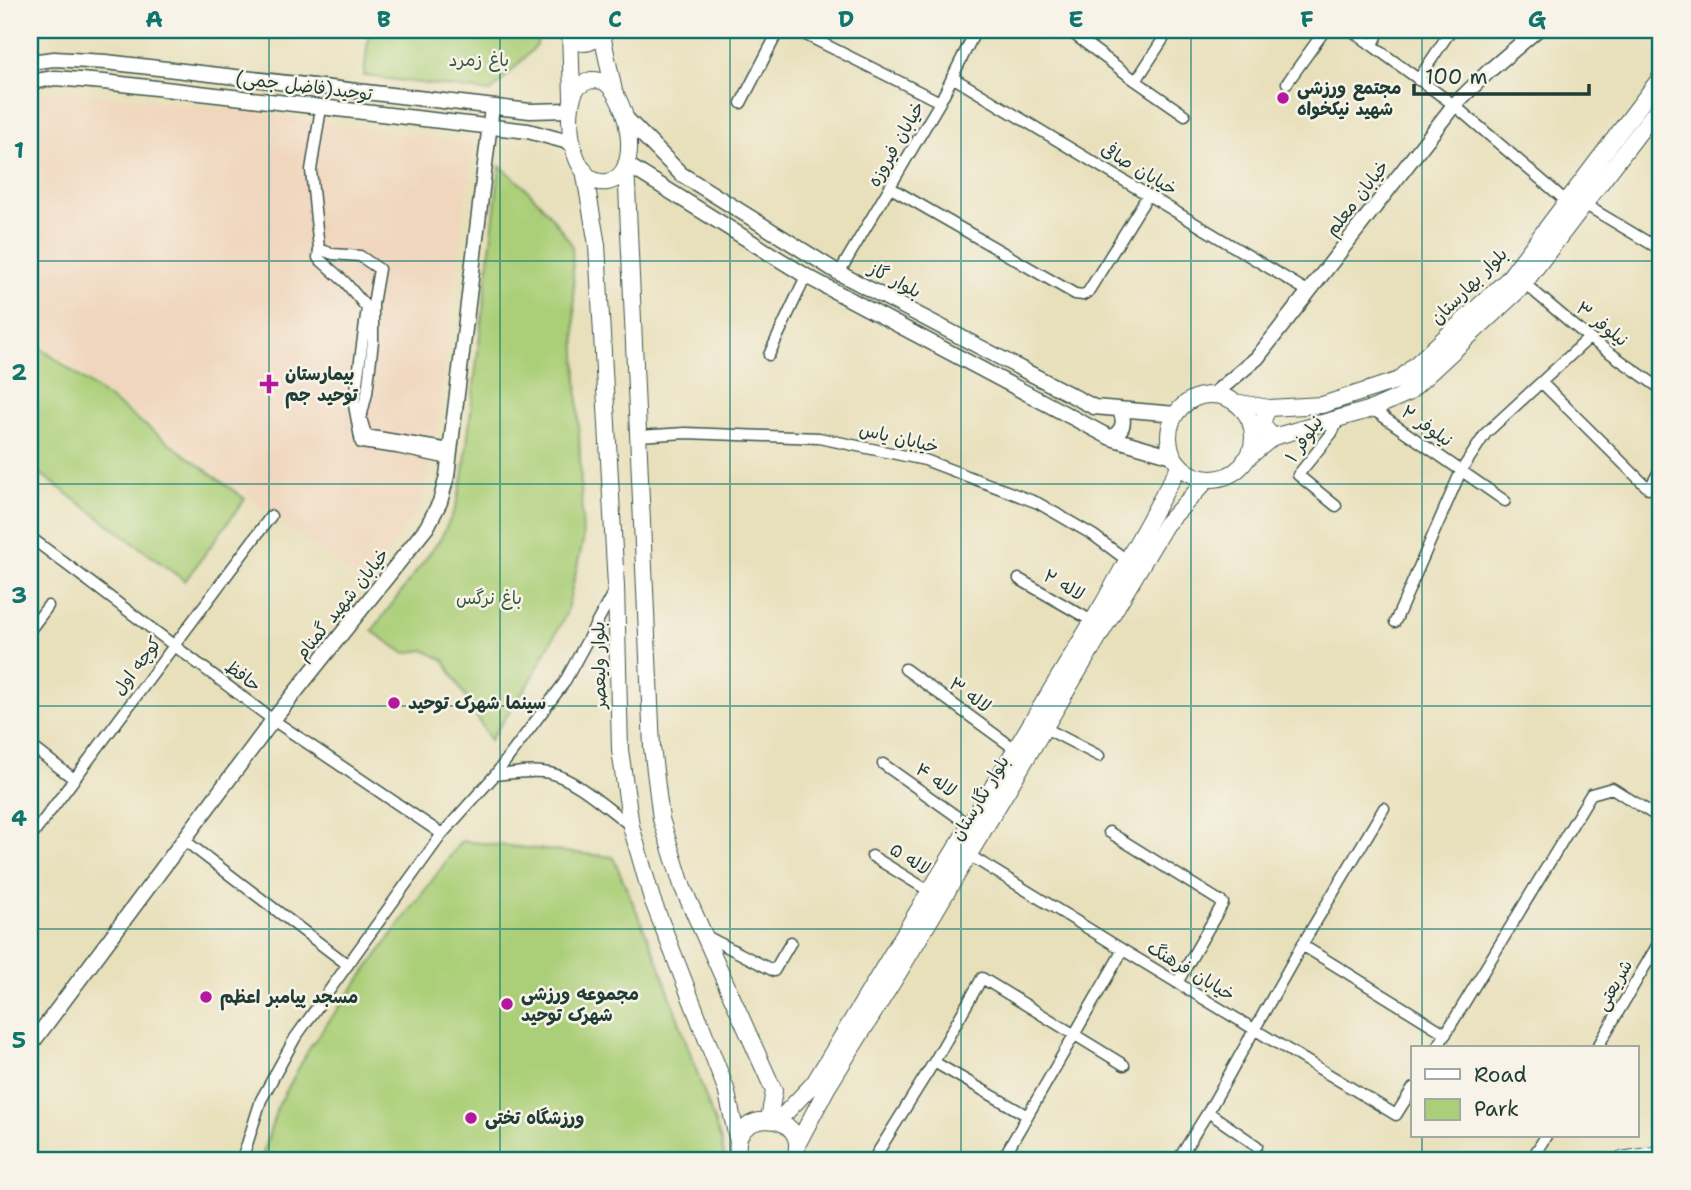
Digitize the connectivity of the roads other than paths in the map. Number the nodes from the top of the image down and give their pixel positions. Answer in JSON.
{"nodes":[{"id":1,"x":600,"y":30,"type":"edge"},
{"id":2,"x":779,"y":30,"type":"edge"},
{"id":3,"x":796,"y":30,"type":"edge"},
{"id":4,"x":976,"y":30,"type":"edge"},
{"id":5,"x":1068,"y":30,"type":"edge"},
{"id":6,"x":1170,"y":30,"type":"edge"},
{"id":7,"x":1325,"y":30,"type":"edge"},
{"id":8,"x":1351,"y":30,"type":"edge"},
{"id":9,"x":1380,"y":30,"type":"edge"},
{"id":10,"x":1451,"y":30,"type":"edge"},
{"id":11,"x":1537,"y":30,"type":"edge"},
{"id":12,"x":570,"y":31,"type":"edge"},
{"id":13,"x":1373,"y":45,"type":"junction"},
{"id":14,"x":30,"y":62,"type":"edge"},
{"id":15,"x":952,"y":77,"type":"junction"},
{"id":16,"x":1661,"y":77,"type":"edge"},
{"id":17,"x":260,"y":80,"type":"junction"},
{"id":18,"x":1136,"y":80,"type":"junction"},
{"id":19,"x":1418,"y":80,"type":"junction"},
{"id":20,"x":30,"y":82,"type":"edge"},
{"id":21,"x":1287,"y":83,"type":"dead end"},
{"id":22,"x":614,"y":91,"type":"junction"},
{"id":23,"x":258,"y":99,"type":"junction"},
{"id":24,"x":940,"y":102,"type":"junction"},
{"id":25,"x":741,"y":103,"type":"dead end"},
{"id":26,"x":571,"y":104,"type":"junction"},
{"id":27,"x":1661,"y":104,"type":"edge"},
{"id":28,"x":1454,"y":105,"type":"junction"},
{"id":29,"x":492,"y":107,"type":"junction"},
{"id":30,"x":321,"y":108,"type":"junction"},
{"id":31,"x":1185,"y":115,"type":"dead end"},
{"id":32,"x":626,"y":118,"type":"junction"},
{"id":33,"x":490,"y":126,"type":"junction"},
{"id":34,"x":572,"y":143,"type":"junction"},
{"id":35,"x":668,"y":162,"type":"junction"},
{"id":36,"x":626,"y":163,"type":"junction"},
{"id":37,"x":584,"y":170,"type":"junction"},
{"id":38,"x":658,"y":183,"type":"junction"},
{"id":39,"x":891,"y":188,"type":"junction"},
{"id":40,"x":1148,"y":195,"type":"junction"},
{"id":41,"x":1566,"y":201,"type":"junction"},
{"id":42,"x":1584,"y":204,"type":"junction"},
{"id":43,"x":1661,"y":230,"type":"edge"},
{"id":44,"x":1651,"y":244,"type":"junction"},
{"id":45,"x":1661,"y":250,"type":"edge"},
{"id":46,"x":319,"y":253,"type":"junction"},
{"id":47,"x":839,"y":273,"type":"junction"},
{"id":48,"x":806,"y":276,"type":"junction"},
{"id":49,"x":1524,"y":283,"type":"junction"},
{"id":50,"x":1309,"y":292,"type":"junction"},
{"id":51,"x":1589,"y":338,"type":"junction"},
{"id":52,"x":769,"y":355,"type":"dead end"},
{"id":53,"x":1541,"y":382,"type":"junction"},
{"id":54,"x":1661,"y":389,"type":"edge"},
{"id":55,"x":1213,"y":395,"type":"junction"},
{"id":56,"x":1234,"y":402,"type":"junction"},
{"id":57,"x":1269,"y":408,"type":"junction"},
{"id":58,"x":1372,"y":409,"type":"junction"},
{"id":59,"x":1120,"y":411,"type":"junction"},
{"id":60,"x":1176,"y":414,"type":"junction"},
{"id":61,"x":1340,"y":417,"type":"junction"},
{"id":62,"x":639,"y":436,"type":"junction"},
{"id":63,"x":1273,"y":437,"type":"junction"},
{"id":64,"x":1111,"y":438,"type":"junction"},
{"id":65,"x":449,"y":454,"type":"junction"},
{"id":66,"x":1177,"y":460,"type":"junction"},
{"id":67,"x":1245,"y":460,"type":"junction"},
{"id":68,"x":1661,"y":468,"type":"edge"},
{"id":69,"x":1461,"y":471,"type":"junction"},
{"id":70,"x":1208,"y":479,"type":"junction"},
{"id":71,"x":1505,"y":501,"type":"dead end"},
{"id":72,"x":1336,"y":506,"type":"dead end"},
{"id":73,"x":271,"y":516,"type":"dead end"},
{"id":74,"x":30,"y":537,"type":"edge"},
{"id":75,"x":1128,"y":561,"type":"junction"},
{"id":76,"x":1019,"y":579,"type":"dead end"},
{"id":77,"x":616,"y":586,"type":"junction"},
{"id":78,"x":48,"y":606,"type":"dead end"},
{"id":79,"x":1092,"y":621,"type":"junction"},
{"id":80,"x":1395,"y":622,"type":"dead end"},
{"id":81,"x":30,"y":630,"type":"edge"},
{"id":82,"x":174,"y":645,"type":"junction"},
{"id":83,"x":905,"y":669,"type":"dead end"},
{"id":84,"x":274,"y":720,"type":"junction"},
{"id":85,"x":1045,"y":728,"type":"junction"},
{"id":86,"x":30,"y":745,"type":"edge"},
{"id":87,"x":1015,"y":749,"type":"junction"},
{"id":88,"x":1099,"y":756,"type":"dead end"},
{"id":89,"x":883,"y":765,"type":"dead end"},
{"id":90,"x":495,"y":775,"type":"junction"},
{"id":91,"x":74,"y":779,"type":"junction"},
{"id":92,"x":1384,"y":808,"type":"dead end"},
{"id":93,"x":1661,"y":819,"type":"edge"},
{"id":94,"x":969,"y":825,"type":"junction"},
{"id":95,"x":631,"y":826,"type":"junction"},
{"id":96,"x":1109,"y":832,"type":"dead end"},
{"id":97,"x":442,"y":834,"type":"junction"},
{"id":98,"x":31,"y":837,"type":"edge"},
{"id":99,"x":184,"y":840,"type":"junction"},
{"id":100,"x":969,"y":855,"type":"junction"},
{"id":101,"x":872,"y":856,"type":"dead end"},
{"id":102,"x":929,"y":891,"type":"junction"},
{"id":103,"x":704,"y":935,"type":"junction"},
{"id":104,"x":1661,"y":939,"type":"edge"},
{"id":105,"x":791,"y":942,"type":"dead end"},
{"id":106,"x":1302,"y":945,"type":"junction"},
{"id":107,"x":1123,"y":950,"type":"junction"},
{"id":108,"x":348,"y":965,"type":"junction"},
{"id":109,"x":1177,"y":983,"type":"junction"},
{"id":110,"x":1255,"y":1029,"type":"junction"},
{"id":111,"x":1074,"y":1033,"type":"junction"},
{"id":112,"x":1446,"y":1034,"type":"junction"},
{"id":113,"x":30,"y":1046,"type":"edge"},
{"id":114,"x":1438,"y":1046,"type":"edge"},
{"id":115,"x":1598,"y":1046,"type":"edge"},
{"id":116,"x":934,"y":1062,"type":"junction"},
{"id":117,"x":1124,"y":1065,"type":"dead end"},
{"id":118,"x":1411,"y":1091,"type":"edge"},
{"id":119,"x":1208,"y":1112,"type":"junction"},
{"id":120,"x":1026,"y":1115,"type":"junction"},
{"id":121,"x":773,"y":1120,"type":"junction"},
{"id":122,"x":1545,"y":1138,"type":"edge"},
{"id":123,"x":738,"y":1142,"type":"junction"},
{"id":124,"x":1257,"y":1146,"type":"dead end"},
{"id":125,"x":795,"y":1153,"type":"edge"},
{"id":126,"x":1661,"y":1154,"type":"edge"},
{"id":127,"x":242,"y":1160,"type":"edge"},
{"id":128,"x":740,"y":1160,"type":"edge"},
{"id":129,"x":873,"y":1160,"type":"edge"},
{"id":130,"x":1002,"y":1160,"type":"edge"},
{"id":131,"x":1178,"y":1160,"type":"edge"},
{"id":132,"x":1531,"y":1160,"type":"edge"},
{"id":133,"x":1621,"y":1160,"type":"edge"}],
"edges":[{"from":1,"to":12,"type":"main road"},
{"from":1,"to":22,"type":"main road"},
{"from":2,"to":25,"type":"street"},
{"from":3,"to":24,"type":"street"},
{"from":4,"to":15,"type":"street","name":"خیابان فیروزه"},
{"from":5,"to":18,"type":"street"},
{"from":6,"to":18,"type":"street"},
{"from":7,"to":21,"type":"street"},
{"from":8,"to":13,"type":"street"},
{"from":9,"to":13,"type":"street"},
{"from":10,"to":19,"type":"street"},
{"from":11,"to":28,"type":"street","name":"خیابان معلم"},
{"from":12,"to":26,"type":"main road"},
{"from":13,"to":19,"type":"street"},
{"from":14,"to":17,"type":"street","name":"توحید(فاضل جمی)"},
{"from":15,"to":24,"type":"street","name":"خیابان فیروزه"},
{"from":15,"to":40,"type":"street","name":"خیابان صافی"},
{"from":16,"to":41,"type":"main road","name":"بلوار بهارستان"},
{"from":17,"to":23,"type":"street"},
{"from":17,"to":29,"type":"street","name":"توحید(فاضل جمی)"},
{"from":18,"to":31,"type":"street"},
{"from":19,"to":28,"type":"street"},
{"from":20,"to":23,"type":"street","name":"توحید(فاضل جمی)"},
{"from":22,"to":26,"type":"main road"},
{"from":22,"to":32,"type":"main road"},
{"from":23,"to":30,"type":"street","name":"توحید(فاضل جمی)"},
{"from":24,"to":39,"type":"street","name":"خیابان فیروزه"},
{"from":26,"to":29,"type":"street","name":"توحید(فاضل جمی)"},
{"from":26,"to":34,"type":"main road"},
{"from":27,"to":42,"type":"main road","name":"بلوار بهارستان"},
{"from":28,"to":41,"type":"street"},
{"from":28,"to":50,"type":"street","name":"خیابان معلم"},
{"from":29,"to":33,"type":"street","name":"خیابان شهید گمنام"},
{"from":30,"to":33,"type":"street","name":"توحید(فاضل جمی)"},
{"from":30,"to":46,"type":"street"},
{"from":32,"to":35,"type":"street","name":"بلوار گاز"},
{"from":32,"to":36,"type":"main road"},
{"from":33,"to":34,"type":"street","name":"توحید(فاضل جمی)"},
{"from":33,"to":65,"type":"street","name":"خیابان شهید گمنام"},
{"from":34,"to":37,"type":"main road","name":"بلوار ولیعصر"},
{"from":35,"to":38,"type":"street"},
{"from":35,"to":47,"type":"street","name":"بلوار گاز"},
{"from":36,"to":37,"type":"main road"},
{"from":36,"to":38,"type":"street"},
{"from":36,"to":62,"type":"main road"},
{"from":37,"to":77,"type":"main road","name":"بلوار ولیعصر"},
{"from":38,"to":48,"type":"street"},
{"from":39,"to":40,"type":"street"},
{"from":39,"to":47,"type":"street","name":"خیابان فیروزه"},
{"from":40,"to":50,"type":"street","name":"خیابان صافی"},
{"from":41,"to":57,"type":"main road","name":"بلوار بهارستان"},
{"from":42,"to":44,"type":"street"},
{"from":42,"to":49,"type":"main road","name":"بلوار بهارستان"},
{"from":43,"to":44,"type":"street"},
{"from":44,"to":45,"type":"street"},
{"from":46,"to":65,"type":"street"},
{"from":46,"to":65,"type":"street"},
{"from":47,"to":59,"type":"street","name":"بلوار گاز"},
{"from":48,"to":52,"type":"street"},
{"from":48,"to":64,"type":"street"},
{"from":49,"to":51,"type":"street","name":"نیلوفر ۳"},
{"from":49,"to":58,"type":"main road","name":"بلوار بهارستان"},
{"from":50,"to":55,"type":"street","name":"خیابان معلم"},
{"from":51,"to":53,"type":"street"},
{"from":51,"to":54,"type":"street","name":"نیلوفر ۳"},
{"from":53,"to":68,"type":"street"},
{"from":53,"to":69,"type":"street"},
{"from":55,"to":56,"type":"main road"},
{"from":55,"to":60,"type":"main road"},
{"from":56,"to":57,"type":"main road","name":"بلوار بهارستان"},
{"from":56,"to":67,"type":"main road"},
{"from":57,"to":63,"type":"main road"},
{"from":58,"to":61,"type":"main road","name":"بلوار بهارستان"},
{"from":58,"to":69,"type":"street","name":"نیلوفر ۲"},
{"from":59,"to":60,"type":"street","name":"بلوار گاز"},
{"from":59,"to":64,"type":"street"},
{"from":60,"to":66,"type":"main road"},
{"from":61,"to":63,"type":"main road","name":"بلوار بهارستان"},
{"from":61,"to":72,"type":"street","name":"نیلوفر ۱"},
{"from":62,"to":75,"type":"street","name":"خیابان یاس"},
{"from":62,"to":103,"type":"main road"},
{"from":63,"to":67,"type":"main road","name":"بلوار بهارستان"},
{"from":64,"to":66,"type":"street"},
{"from":65,"to":84,"type":"street","name":"خیابان شهید گمنام"},
{"from":66,"to":70,"type":"main road"},
{"from":66,"to":75,"type":"main road","name":"بلوار نگارستان"},
{"from":67,"to":70,"type":"main road"},
{"from":69,"to":71,"type":"street","name":"نیلوفر ۲"},
{"from":69,"to":80,"type":"street"},
{"from":70,"to":85,"type":"main road","name":"بلوار نگارستان"},
{"from":73,"to":82,"type":"street","name":"کوچه اول"},
{"from":74,"to":82,"type":"street","name":"حافظ"},
{"from":75,"to":79,"type":"main road","name":"بلوار نگارستان"},
{"from":76,"to":79,"type":"street","name":"لاله ۲"},
{"from":77,"to":90,"type":"street"},
{"from":77,"to":95,"type":"main road","name":"بلوار ولیعصر"},
{"from":78,"to":81,"type":"street"},
{"from":79,"to":87,"type":"main road","name":"بلوار نگارستان"},
{"from":82,"to":84,"type":"street","name":"حافظ"},
{"from":82,"to":91,"type":"street","name":"کوچه اول"},
{"from":83,"to":87,"type":"street","name":"لاله ۳"},
{"from":84,"to":97,"type":"street","name":"حافظ"},
{"from":84,"to":99,"type":"street","name":"خیابان شهید گمنام"},
{"from":85,"to":88,"type":"street"},
{"from":85,"to":100,"type":"main road","name":"بلوار نگارستان"},
{"from":86,"to":91,"type":"street"},
{"from":87,"to":94,"type":"main road","name":"بلوار نگارستان"},
{"from":89,"to":94,"type":"street","name":"لاله ۴"},
{"from":90,"to":95,"type":"street"},
{"from":90,"to":97,"type":"street"},
{"from":91,"to":98,"type":"street","name":"کوچه اول"},
{"from":92,"to":106,"type":"street"},
{"from":93,"to":112,"type":"street"},
{"from":94,"to":102,"type":"main road","name":"بلوار نگارستان"},
{"from":95,"to":123,"type":"main road","name":"بلوار ولیعصر"},
{"from":96,"to":109,"type":"street"},
{"from":97,"to":108,"type":"street"},
{"from":99,"to":108,"type":"street"},
{"from":99,"to":113,"type":"street","name":"خیابان شهید گمنام"},
{"from":100,"to":107,"type":"street","name":"خیابان فرهنگ"},
{"from":100,"to":125,"type":"main road","name":"بلوار نگارستان"},
{"from":101,"to":102,"type":"street","name":"لاله ۵"},
{"from":102,"to":121,"type":"main road","name":"بلوار نگارستان"},
{"from":103,"to":105,"type":"street"},
{"from":103,"to":121,"type":"main road"},
{"from":104,"to":115,"type":"street","name":"شریعتی"},
{"from":106,"to":110,"type":"street"},
{"from":106,"to":112,"type":"street"},
{"from":107,"to":109,"type":"street","name":"خیابان فرهنگ"},
{"from":107,"to":111,"type":"street"},
{"from":108,"to":127,"type":"street"},
{"from":109,"to":110,"type":"street","name":"خیابان فرهنگ"},
{"from":110,"to":118,"type":"street","name":"خیابان فرهنگ"},
{"from":110,"to":119,"type":"street"},
{"from":111,"to":116,"type":"street"},
{"from":111,"to":117,"type":"street"},
{"from":111,"to":120,"type":"street"},
{"from":112,"to":114,"type":"street"},
{"from":116,"to":120,"type":"street"},
{"from":116,"to":129,"type":"street"},
{"from":119,"to":124,"type":"street"},
{"from":119,"to":131,"type":"street"},
{"from":120,"to":130,"type":"street"},
{"from":121,"to":123,"type":"main road","name":"بلوار نگارستان"},
{"from":121,"to":125,"type":"main road"},
{"from":122,"to":132,"type":"street"},
{"from":123,"to":128,"type":"main road","name":"بلوار ولیعصر"},
{"from":126,"to":133,"type":"main road"}]}
